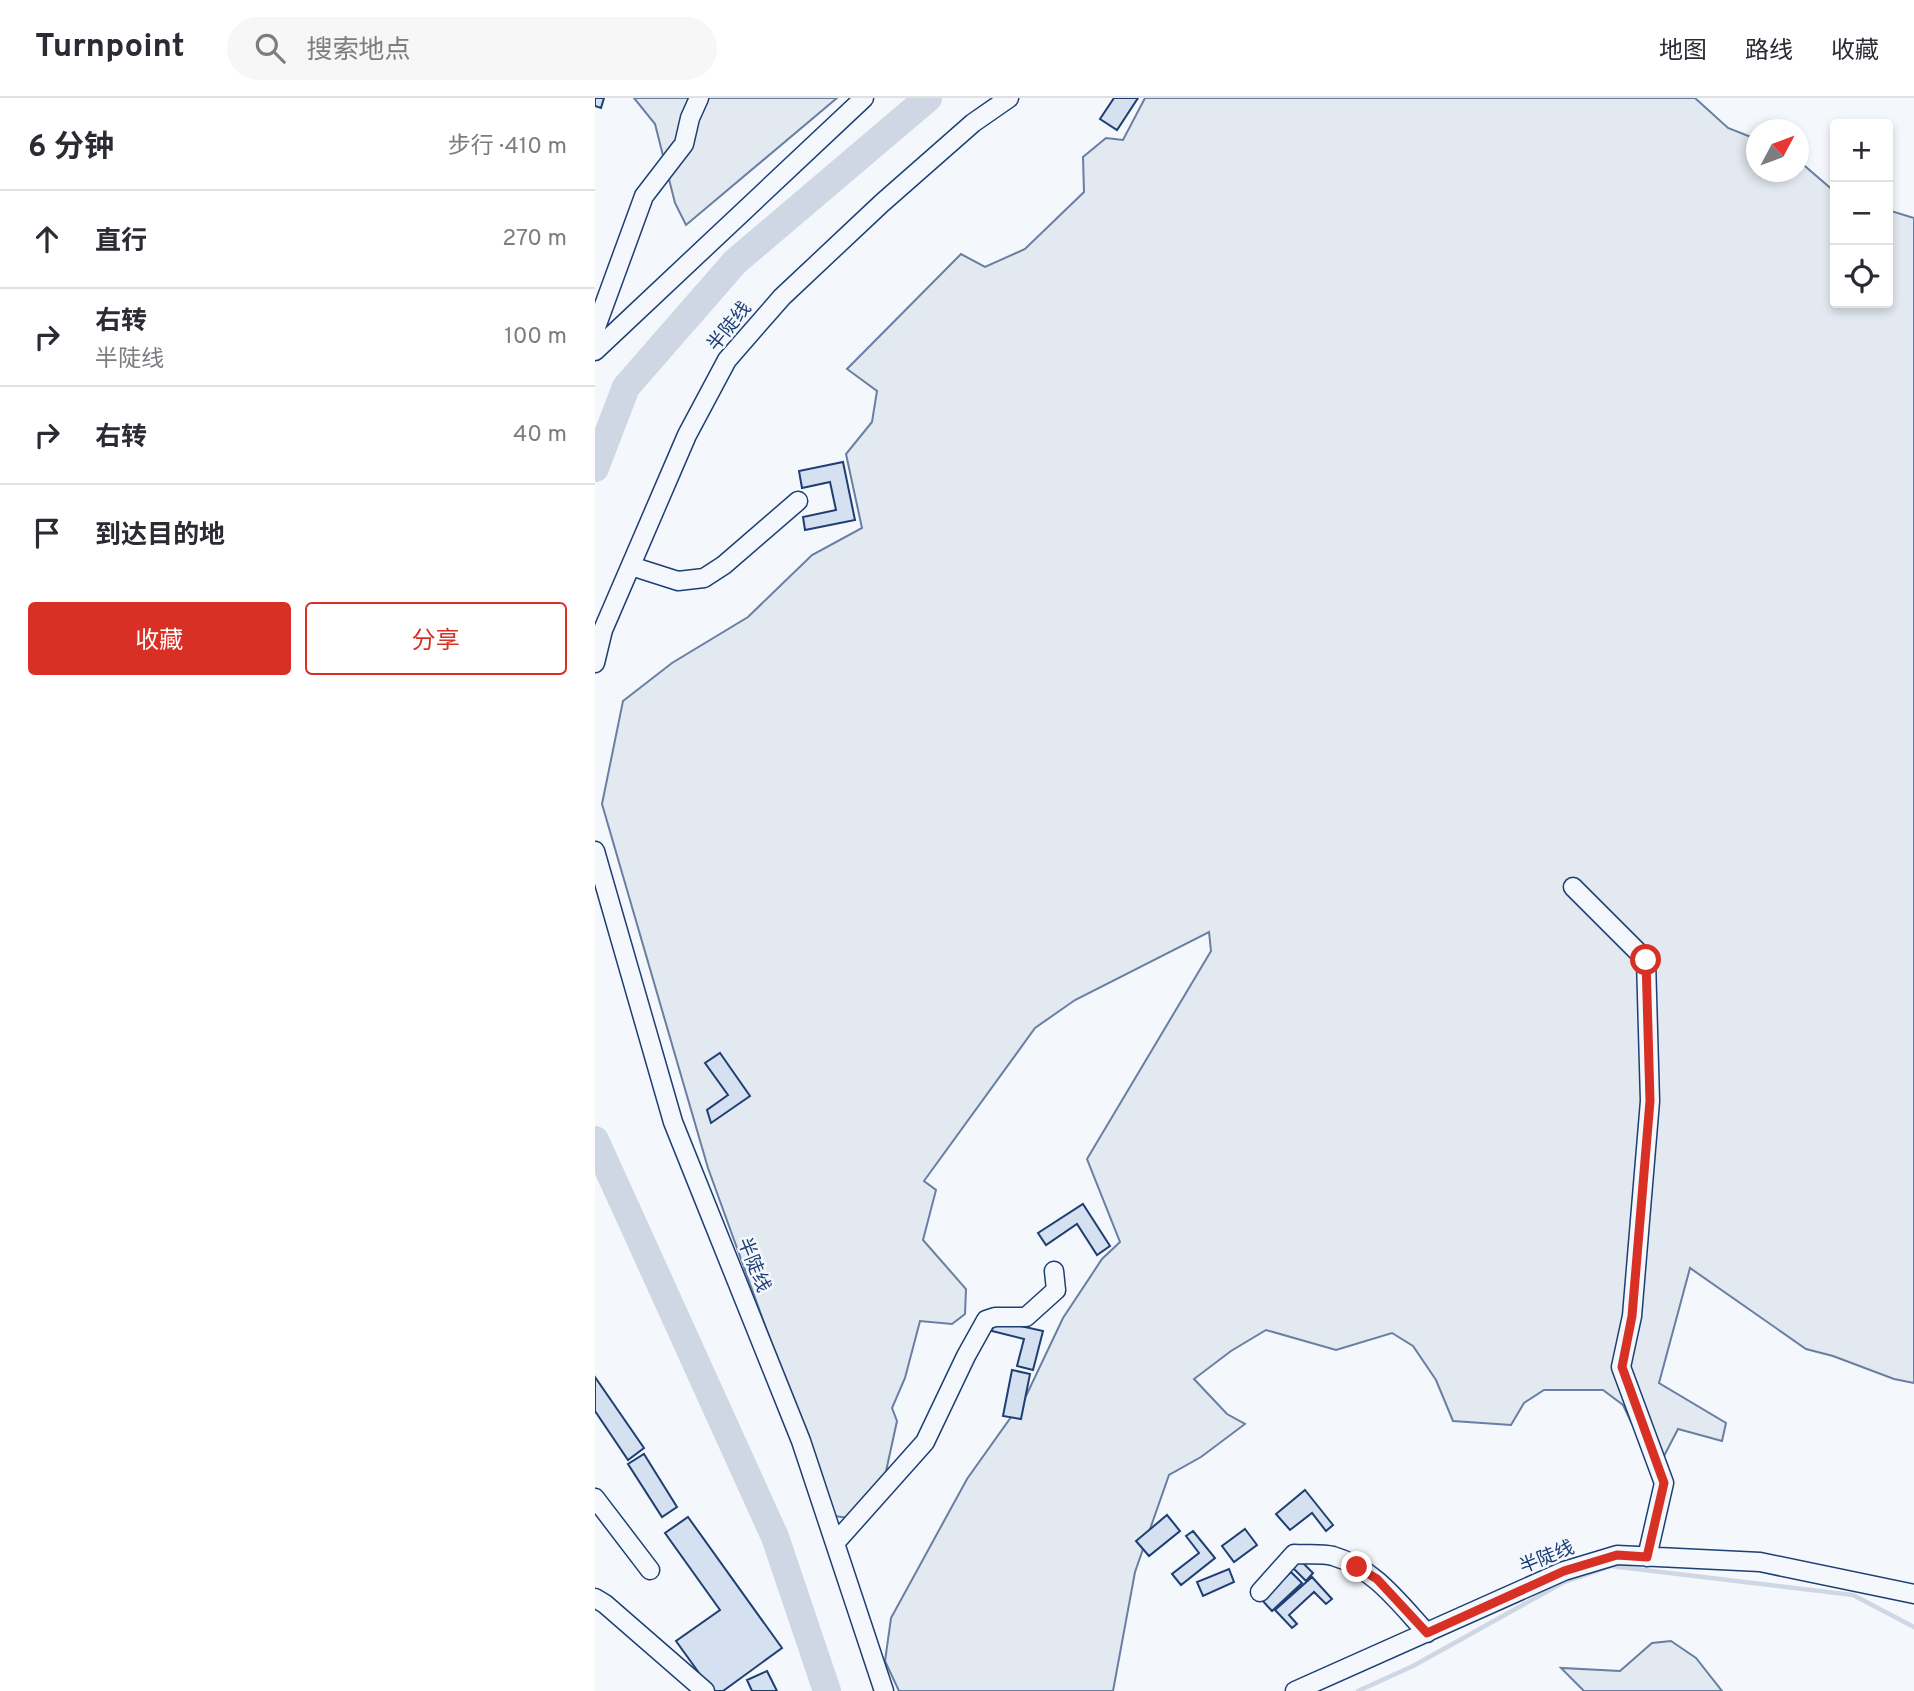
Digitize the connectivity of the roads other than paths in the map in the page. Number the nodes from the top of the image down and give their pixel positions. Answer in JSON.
{"nodes":[{"id":1,"x":699,"y":98,"type":"edge"},
{"id":2,"x":864,"y":98,"type":"edge"},
{"id":3,"x":1009,"y":98,"type":"edge"},
{"id":4,"x":595,"y":330,"type":"edge"},
{"id":5,"x":595,"y":351,"type":"edge"},
{"id":6,"x":798,"y":501,"type":"dead end"},
{"id":7,"x":631,"y":566,"type":"junction"},
{"id":8,"x":595,"y":663,"type":"edge"},
{"id":9,"x":595,"y":851,"type":"edge"},
{"id":10,"x":1573,"y":887,"type":"dead end"},
{"id":11,"x":1054,"y":1271,"type":"dead end"},
{"id":12,"x":595,"y":1497,"type":"edge"},
{"id":13,"x":835,"y":1543,"type":"junction"},
{"id":14,"x":1647,"y":1557,"type":"junction"},
{"id":15,"x":650,"y":1570,"type":"dead end"},
{"id":16,"x":1260,"y":1592,"type":"dead end"},
{"id":17,"x":1914,"y":1594,"type":"edge"},
{"id":18,"x":595,"y":1598,"type":"edge"},
{"id":19,"x":1427,"y":1633,"type":"junction"},
{"id":20,"x":705,"y":1691,"type":"edge"},
{"id":21,"x":884,"y":1691,"type":"edge"},
{"id":22,"x":1295,"y":1691,"type":"edge"}],
"edges":[{"from":1,"to":4,"type":"street"},
{"from":2,"to":5,"type":"street"},
{"from":3,"to":7,"type":"street","name":"半陡线"},
{"from":6,"to":7,"type":"street"},
{"from":7,"to":8,"type":"street","name":"半陡线"},
{"from":9,"to":13,"type":"street","name":"半陡线"},
{"from":10,"to":14,"type":"street"},
{"from":11,"to":13,"type":"street"},
{"from":12,"to":15,"type":"street"},
{"from":13,"to":21,"type":"street","name":"半陡线"},
{"from":14,"to":17,"type":"street","name":"半陡线"},
{"from":14,"to":19,"type":"street","name":"半陡线"},
{"from":16,"to":19,"type":"street"},
{"from":18,"to":20,"type":"street"},
{"from":19,"to":22,"type":"street","name":"半陡线"}]}
